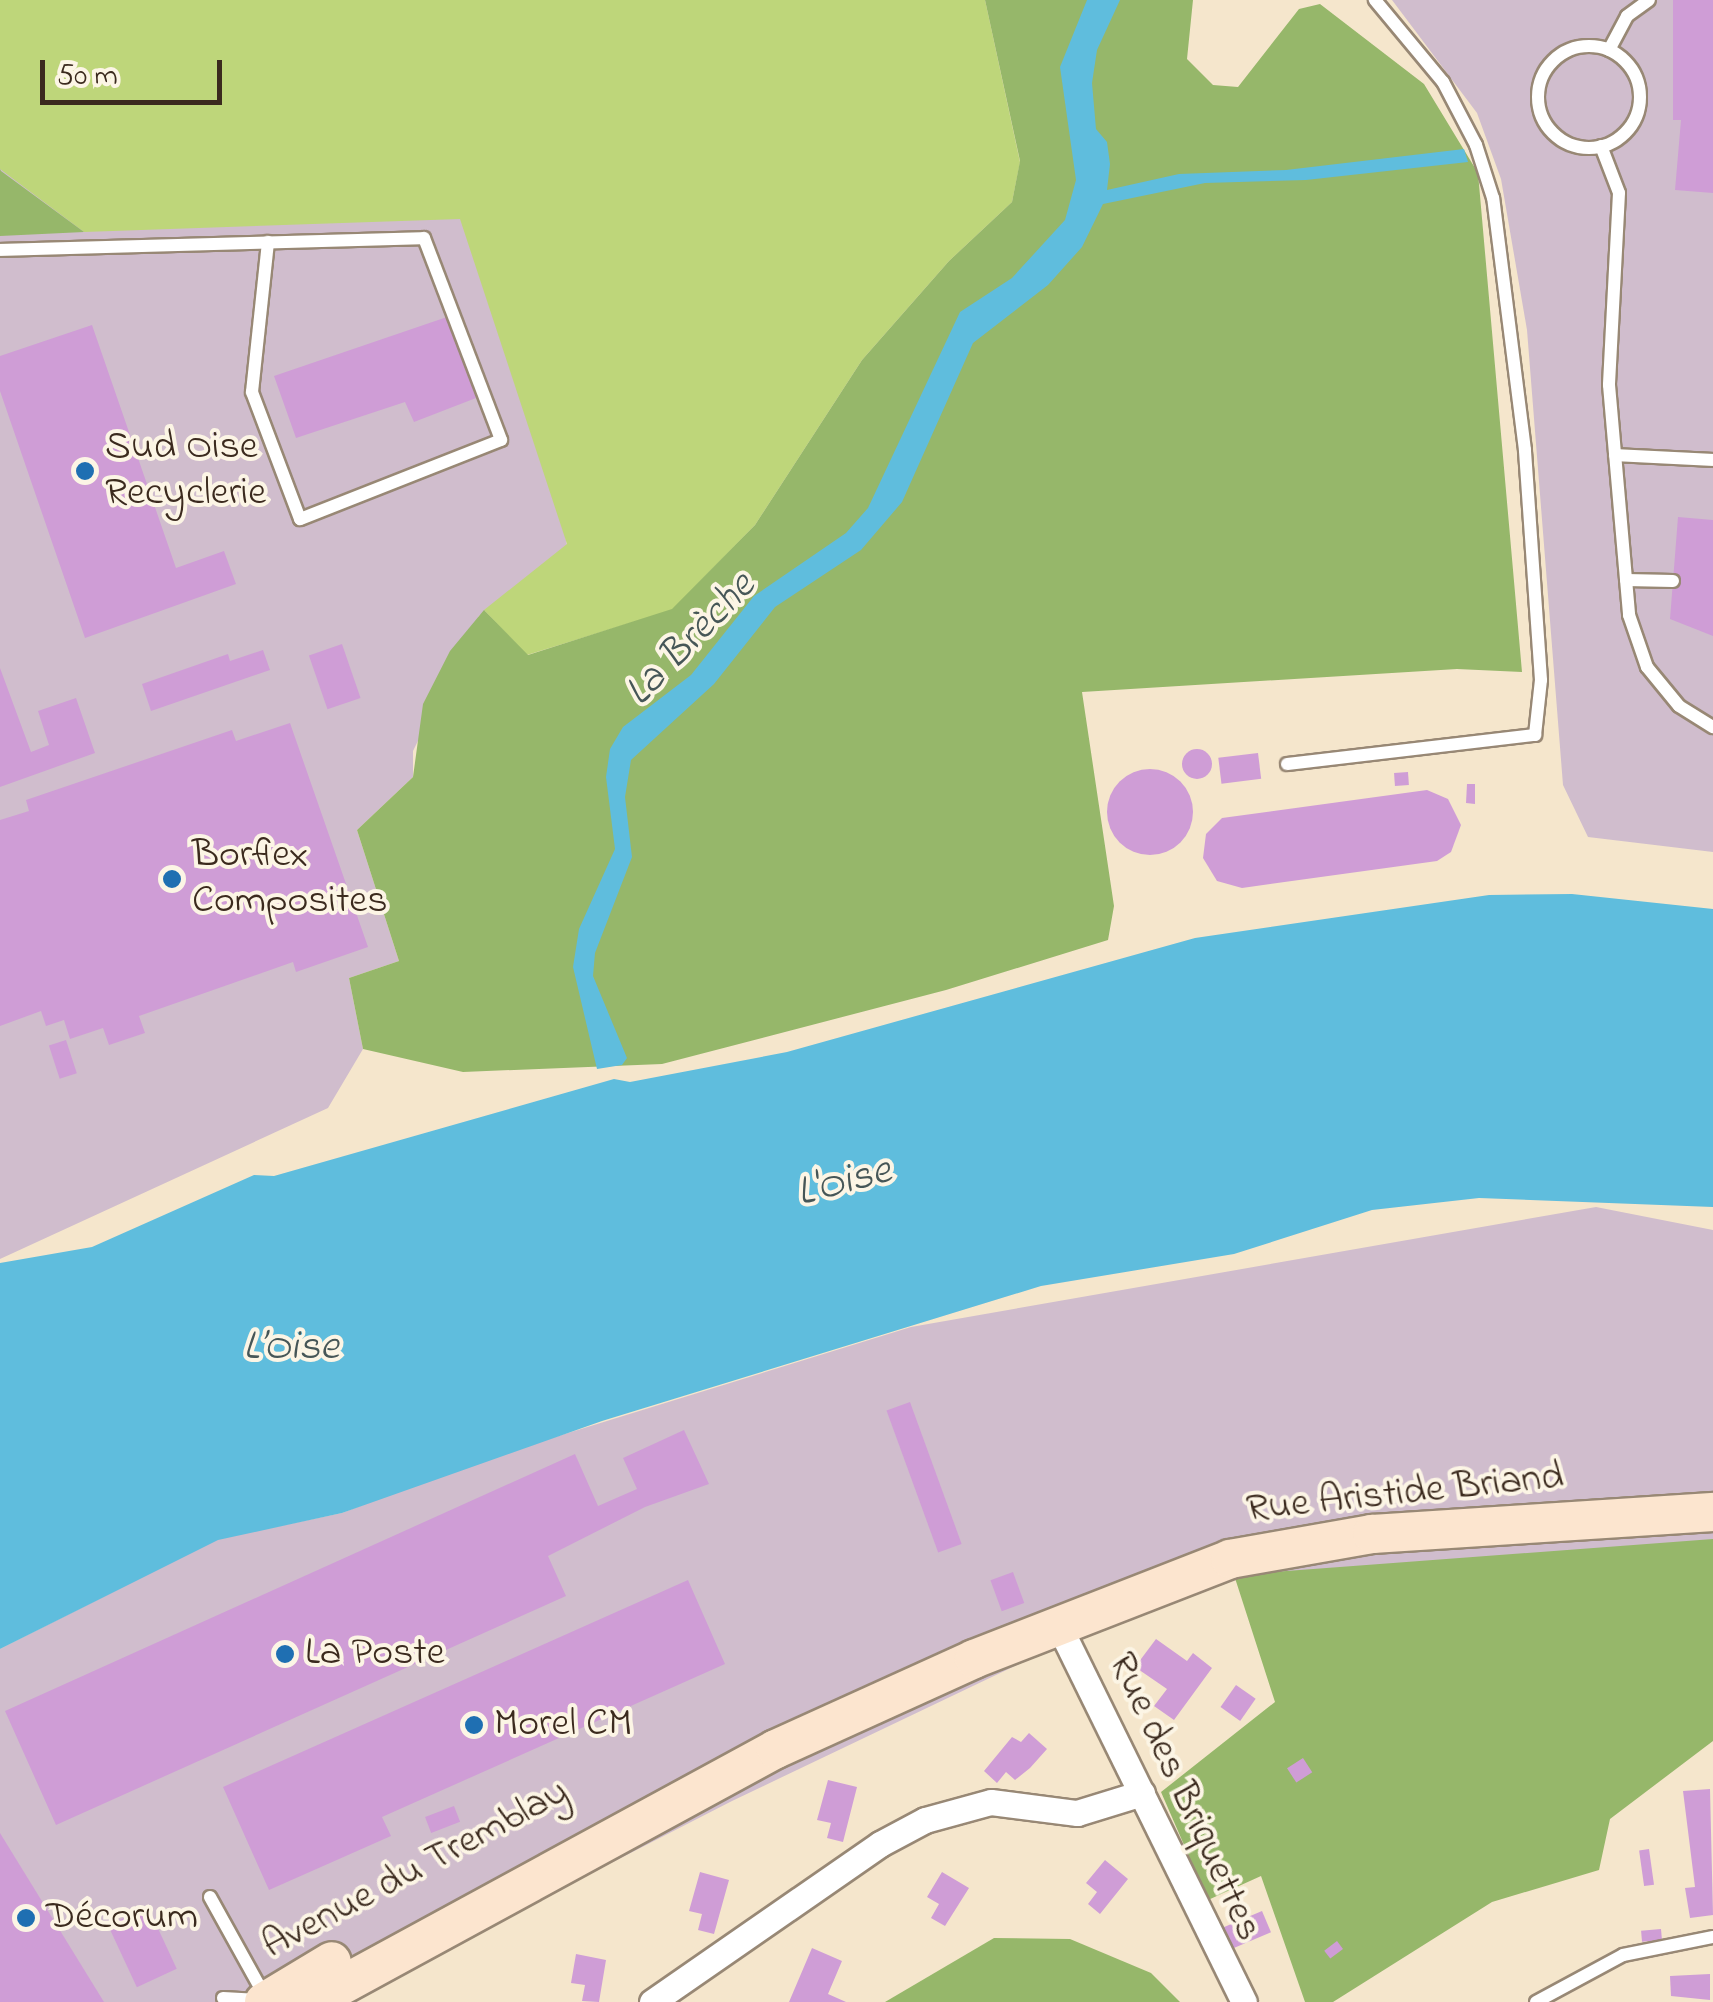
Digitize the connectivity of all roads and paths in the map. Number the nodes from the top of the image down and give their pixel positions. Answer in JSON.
{"nodes":[{"id":1,"x":1375,"y":0,"type":"edge"},
{"id":2,"x":1650,"y":0,"type":"edge"},
{"id":3,"x":1609,"y":50,"type":"junction"},
{"id":4,"x":1601,"y":146,"type":"junction"},
{"id":5,"x":268,"y":242,"type":"junction"},
{"id":6,"x":0,"y":250,"type":"edge"},
{"id":7,"x":1615,"y":455,"type":"junction"},
{"id":8,"x":1713,"y":460,"type":"edge"},
{"id":9,"x":1626,"y":580,"type":"junction"},
{"id":10,"x":1673,"y":580,"type":"dead end"},
{"id":11,"x":1713,"y":727,"type":"edge"},
{"id":12,"x":1287,"y":764,"type":"dead end"},
{"id":13,"x":1713,"y":1512,"type":"edge"},
{"id":14,"x":1058,"y":1624,"type":"junction"},
{"id":15,"x":776,"y":1749,"type":"junction"},
{"id":16,"x":1142,"y":1793,"type":"junction"},
{"id":17,"x":210,"y":1897,"type":"dead end"},
{"id":18,"x":1713,"y":1937,"type":"edge"},
{"id":19,"x":268,"y":1995,"type":"edge"},
{"id":20,"x":224,"y":1998,"type":"dead end"},
{"id":21,"x":311,"y":2002,"type":"edge"},
{"id":22,"x":652,"y":2002,"type":"edge"},
{"id":23,"x":1244,"y":2002,"type":"edge"},
{"id":24,"x":1536,"y":2002,"type":"edge"}],
"edges":[{"from":1,"to":12,"type":"lane"},
{"from":2,"to":3,"type":"lane"},
{"from":3,"to":4,"type":"lane"},
{"from":3,"to":4,"type":"lane"},
{"from":4,"to":7,"type":"lane"},
{"from":5,"to":5,"type":"lane"},
{"from":5,"to":6,"type":"lane"},
{"from":7,"to":8,"type":"lane"},
{"from":7,"to":9,"type":"lane"},
{"from":9,"to":10,"type":"lane"},
{"from":9,"to":11,"type":"lane"},
{"from":13,"to":14,"type":"main road","name":"Rue Aristide Briand"},
{"from":14,"to":15,"type":"main road","name":"Avenue du Tremblay"},
{"from":14,"to":16,"type":"street","name":"Rue des Briquettes"},
{"from":15,"to":19,"type":"main road","name":"Avenue du Tremblay"},
{"from":15,"to":21,"type":"main road","name":"Avenue du Tremblay"},
{"from":16,"to":22,"type":"street"},
{"from":16,"to":23,"type":"street","name":"Rue des Briquettes"},
{"from":17,"to":19,"type":"lane"},
{"from":18,"to":24,"type":"lane"},
{"from":19,"to":20,"type":"lane"}]}
